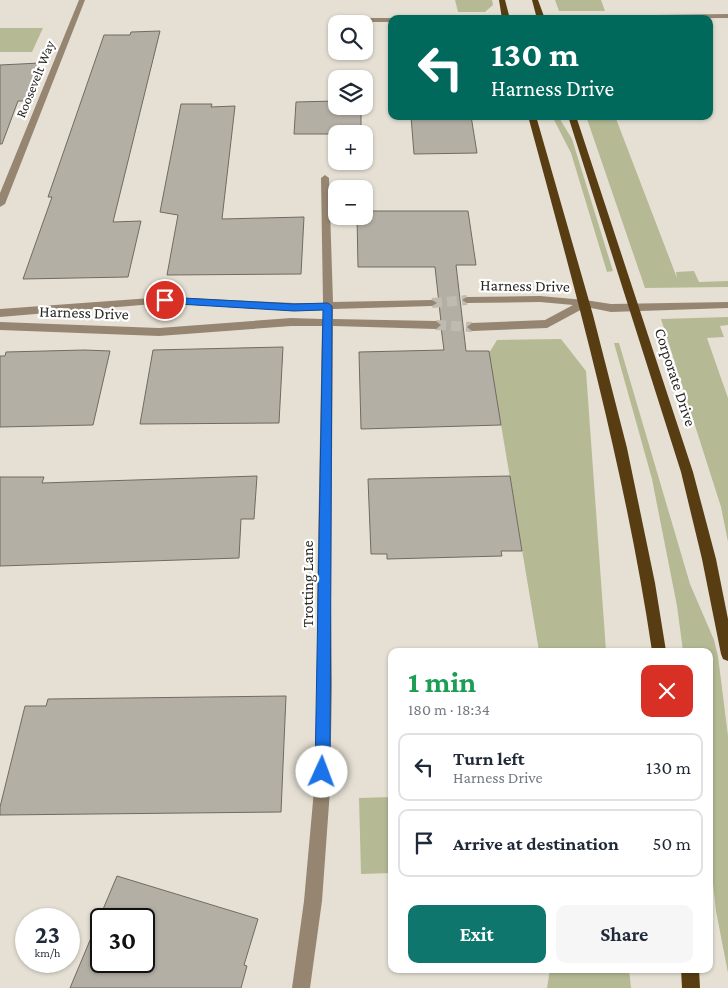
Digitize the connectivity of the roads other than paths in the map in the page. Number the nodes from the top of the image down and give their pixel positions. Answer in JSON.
{"nodes":[{"id":1,"x":82,"y":0,"type":"edge"},
{"id":2,"x":502,"y":0,"type":"edge"},
{"id":3,"x":535,"y":0,"type":"edge"},
{"id":4,"x":504,"y":15,"type":"edge"},
{"id":5,"x":540,"y":15,"type":"edge"},
{"id":6,"x":713,"y":16,"type":"edge"},
{"id":7,"x":728,"y":16,"type":"edge"},
{"id":8,"x":373,"y":20,"type":"edge"},
{"id":9,"x":388,"y":20,"type":"edge"},
{"id":10,"x":533,"y":120,"type":"edge"},
{"id":11,"x":573,"y":120,"type":"edge"},
{"id":12,"x":325,"y":178,"type":"dead end"},
{"id":13,"x":0,"y":204,"type":"edge"},
{"id":14,"x":467,"y":300,"type":"tunnel mouth"},
{"id":15,"x":432,"y":302,"type":"tunnel mouth"},
{"id":16,"x":411,"y":303,"type":"junction"},
{"id":17,"x":585,"y":303,"type":"junction"},
{"id":18,"x":728,"y":305,"type":"edge"},
{"id":19,"x":328,"y":306,"type":"junction"},
{"id":20,"x":633,"y":306,"type":"junction"},
{"id":21,"x":0,"y":313,"type":"edge"},
{"id":22,"x":328,"y":323,"type":"junction"},
{"id":23,"x":412,"y":325,"type":"junction"},
{"id":24,"x":436,"y":325,"type":"tunnel mouth"},
{"id":25,"x":0,"y":326,"type":"edge"},
{"id":26,"x":472,"y":326,"type":"tunnel mouth"},
{"id":27,"x":659,"y":648,"type":"edge"},
{"id":28,"x":728,"y":654,"type":"edge"},
{"id":29,"x":690,"y":973,"type":"edge"},
{"id":30,"x":301,"y":988,"type":"edge"},
{"id":31,"x":691,"y":988,"type":"edge"}],
"edges":[{"from":1,"to":13,"type":"street","name":"Roosevelt Way"},
{"from":2,"to":4,"type":"main road"},
{"from":3,"to":5,"type":"main road"},
{"from":6,"to":7,"type":"street"},
{"from":8,"to":9,"type":"street"},
{"from":10,"to":17,"type":"main road"},
{"from":11,"to":20,"type":"main road","name":"Corporate Drive"},
{"from":12,"to":19,"type":"street","name":"Trotting Lane"},
{"from":14,"to":17,"type":"street","name":"Harness Drive"},
{"from":15,"to":16,"type":"street","name":"Harness Drive"},
{"from":16,"to":19,"type":"street","name":"Harness Drive"},
{"from":16,"to":23,"type":"street"},
{"from":17,"to":20,"type":"street"},
{"from":17,"to":26,"type":"street","name":"Harness Drive"},
{"from":17,"to":27,"type":"main road"},
{"from":18,"to":20,"type":"street"},
{"from":19,"to":21,"type":"street","name":"Harness Drive"},
{"from":19,"to":22,"type":"street","name":"Trotting Lane"},
{"from":20,"to":28,"type":"main road","name":"Corporate Drive"},
{"from":22,"to":23,"type":"street","name":"Harness Drive"},
{"from":22,"to":25,"type":"street","name":"Harness Drive"},
{"from":22,"to":30,"type":"street","name":"Trotting Lane"},
{"from":23,"to":24,"type":"street","name":"Harness Drive"},
{"from":29,"to":31,"type":"main road"}]}
